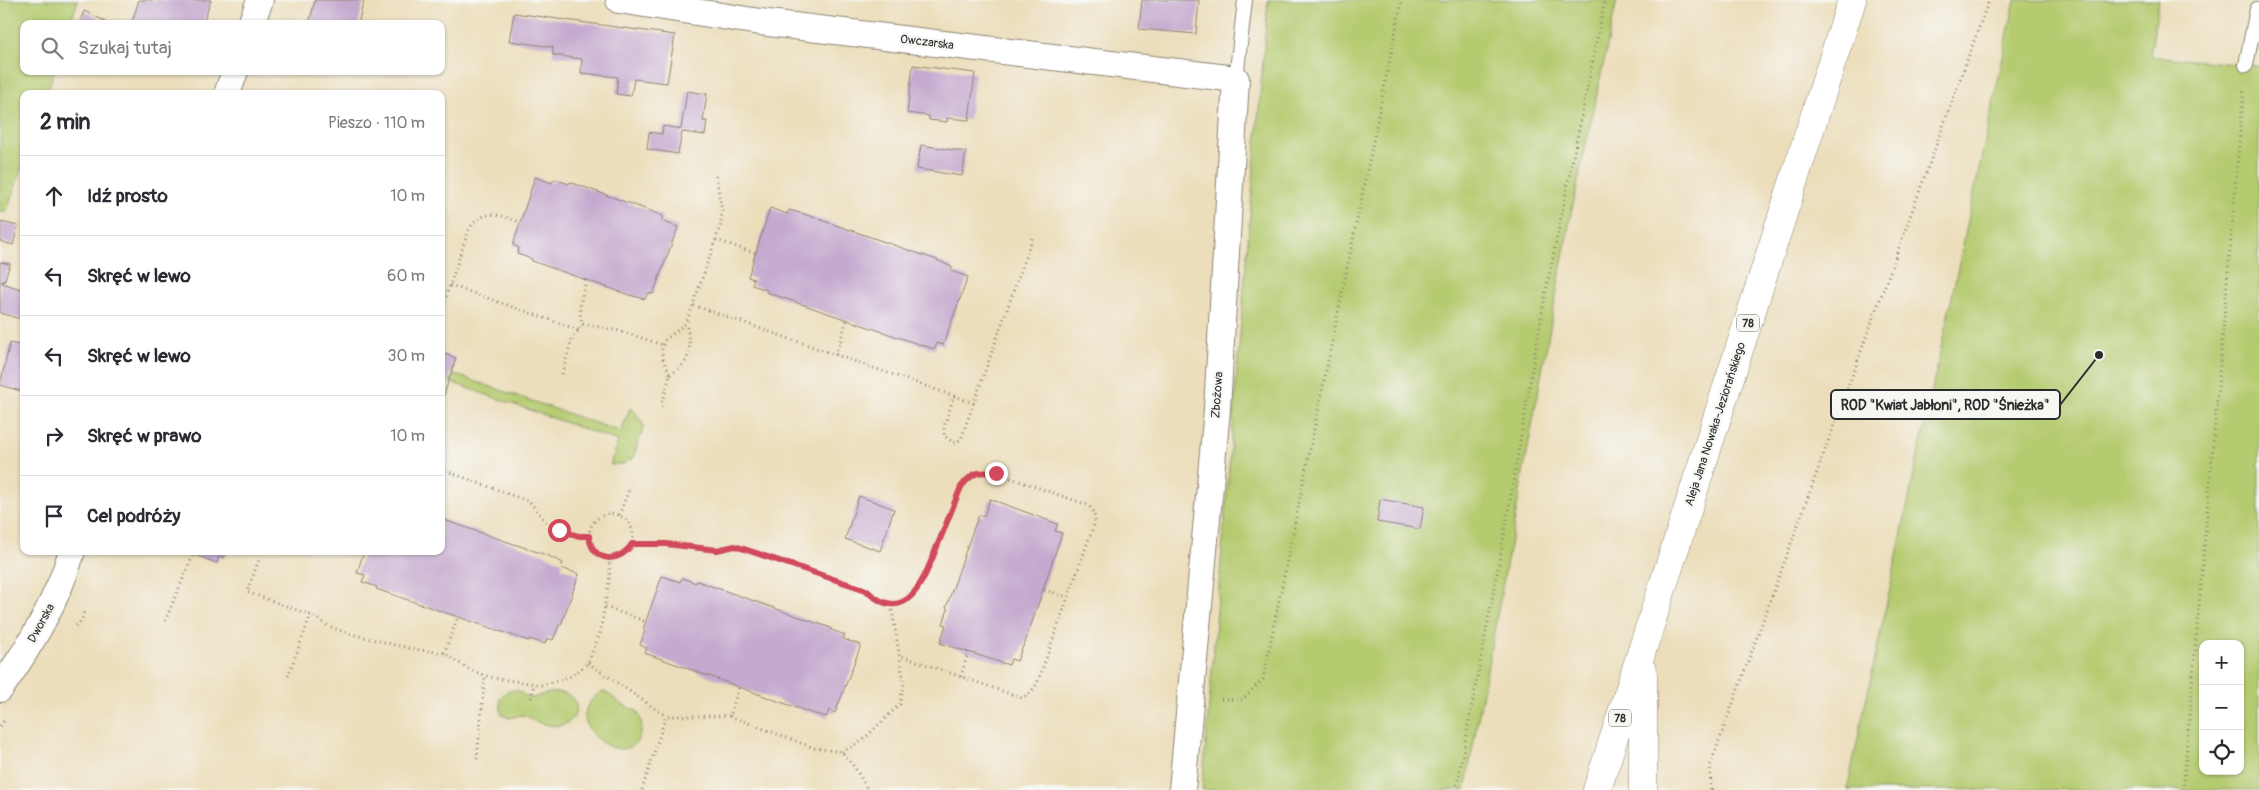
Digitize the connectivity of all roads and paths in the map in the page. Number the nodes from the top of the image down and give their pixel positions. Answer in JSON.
{"nodes":[{"id":1,"x":260,"y":0,"type":"edge"},
{"id":2,"x":619,"y":0,"type":"edge"},
{"id":3,"x":1245,"y":0,"type":"edge"},
{"id":4,"x":1402,"y":0,"type":"edge"},
{"id":5,"x":1605,"y":0,"type":"edge"},
{"id":6,"x":1852,"y":0,"type":"edge"},
{"id":7,"x":1988,"y":0,"type":"edge"},
{"id":8,"x":2256,"y":6,"type":"edge"},
{"id":9,"x":253,"y":20,"type":"edge"},
{"id":10,"x":2246,"y":65,"type":"joint"},
{"id":11,"x":234,"y":75,"type":"edge"},
{"id":12,"x":1236,"y":79,"type":"junction"},
{"id":13,"x":228,"y":90,"type":"edge"},
{"id":14,"x":716,"y":176,"type":"dead end"},
{"id":15,"x":520,"y":222,"type":"dead end"},
{"id":16,"x":1033,"y":236,"type":"dead end"},
{"id":17,"x":716,"y":240,"type":"junction"},
{"id":18,"x":754,"y":253,"type":"dead end"},
{"id":19,"x":586,"y":280,"type":"dead end"},
{"id":20,"x":450,"y":285,"type":"junction"},
{"id":21,"x":445,"y":299,"type":"edge"},
{"id":22,"x":693,"y":305,"type":"junction"},
{"id":23,"x":847,"y":320,"type":"dead end"},
{"id":24,"x":686,"y":323,"type":"junction"},
{"id":25,"x":584,"y":324,"type":"junction"},
{"id":26,"x":579,"y":330,"type":"junction"},
{"id":27,"x":663,"y":345,"type":"junction"},
{"id":28,"x":836,"y":355,"type":"junction"},
{"id":29,"x":562,"y":374,"type":"dead end"},
{"id":30,"x":670,"y":376,"type":"junction"},
{"id":31,"x":954,"y":396,"type":"junction"},
{"id":32,"x":974,"y":403,"type":"junction"},
{"id":33,"x":661,"y":407,"type":"dead end"},
{"id":34,"x":445,"y":470,"type":"edge"},
{"id":35,"x":630,"y":487,"type":"dead end"},
{"id":36,"x":619,"y":515,"type":"junction"},
{"id":37,"x":589,"y":536,"type":"junction"},
{"id":38,"x":632,"y":544,"type":"junction"},
{"id":39,"x":71,"y":555,"type":"edge"},
{"id":40,"x":193,"y":555,"type":"dead end"},
{"id":41,"x":261,"y":555,"type":"edge"},
{"id":42,"x":610,"y":558,"type":"junction"},
{"id":43,"x":1044,"y":590,"type":"dead end"},
{"id":44,"x":1068,"y":597,"type":"junction"},
{"id":45,"x":891,"y":604,"type":"junction"},
{"id":46,"x":605,"y":607,"type":"junction"},
{"id":47,"x":311,"y":615,"type":"junction"},
{"id":48,"x":458,"y":617,"type":"dead end"},
{"id":49,"x":165,"y":621,"type":"dead end"},
{"id":50,"x":646,"y":622,"type":"dead end"},
{"id":51,"x":1643,"y":645,"type":"junction"},
{"id":52,"x":968,"y":652,"type":"dead end"},
{"id":53,"x":444,"y":653,"type":"junction"},
{"id":54,"x":899,"y":655,"type":"junction"},
{"id":55,"x":588,"y":662,"type":"junction"},
{"id":56,"x":288,"y":676,"type":"dead end"},
{"id":57,"x":485,"y":676,"type":"junction"},
{"id":58,"x":961,"y":677,"type":"junction"},
{"id":59,"x":534,"y":685,"type":"junction"},
{"id":60,"x":739,"y":687,"type":"dead end"},
{"id":61,"x":0,"y":689,"type":"edge"},
{"id":62,"x":531,"y":698,"type":"dead end"},
{"id":63,"x":1191,"y":698,"type":"junction"},
{"id":64,"x":666,"y":716,"type":"junction"},
{"id":65,"x":730,"y":716,"type":"junction"},
{"id":66,"x":842,"y":752,"type":"junction"},
{"id":67,"x":477,"y":759,"type":"dead end"},
{"id":68,"x":642,"y":790,"type":"edge"},
{"id":69,"x":868,"y":790,"type":"edge"},
{"id":70,"x":1182,"y":790,"type":"edge"},
{"id":71,"x":1456,"y":790,"type":"edge"},
{"id":72,"x":1597,"y":790,"type":"edge"},
{"id":73,"x":1643,"y":790,"type":"edge"},
{"id":74,"x":1711,"y":790,"type":"edge"},
{"id":75,"x":2183,"y":790,"type":"edge"}],
"edges":[{"from":1,"to":9,"type":"street"},
{"from":2,"to":12,"type":"street","name":"Owczarska"},
{"from":3,"to":12,"type":"lane","name":"Zbożowa"},
{"from":4,"to":63,"type":"path"},
{"from":5,"to":71,"type":"path"},
{"from":6,"to":51,"type":"main road","name":"Aleja Jana Nowaka-Jeziorańskiego","number":"78"},
{"from":7,"to":74,"type":"path"},
{"from":8,"to":10,"type":"lane"},
{"from":10,"to":75,"type":"path"},
{"from":11,"to":13,"type":"street"},
{"from":12,"to":63,"type":"street","name":"Zbożowa"},
{"from":14,"to":17,"type":"path"},
{"from":15,"to":20,"type":"path"},
{"from":16,"to":32,"type":"path"},
{"from":17,"to":18,"type":"path"},
{"from":17,"to":22,"type":"path"},
{"from":19,"to":25,"type":"path"},
{"from":20,"to":21,"type":"path"},
{"from":20,"to":26,"type":"path"},
{"from":22,"to":24,"type":"path"},
{"from":22,"to":28,"type":"path"},
{"from":23,"to":28,"type":"path"},
{"from":24,"to":27,"type":"path"},
{"from":24,"to":30,"type":"path"},
{"from":25,"to":26,"type":"path"},
{"from":25,"to":27,"type":"path"},
{"from":26,"to":29,"type":"path"},
{"from":27,"to":30,"type":"path"},
{"from":28,"to":31,"type":"path"},
{"from":30,"to":33,"type":"path"},
{"from":31,"to":32,"type":"path"},
{"from":31,"to":32,"type":"path"},
{"from":34,"to":37,"type":"path"},
{"from":35,"to":36,"type":"path"},
{"from":36,"to":37,"type":"path"},
{"from":36,"to":38,"type":"path"},
{"from":37,"to":42,"type":"path"},
{"from":38,"to":42,"type":"path"},
{"from":38,"to":45,"type":"path"},
{"from":39,"to":61,"type":"street","name":"Dworska"},
{"from":40,"to":49,"type":"path"},
{"from":41,"to":47,"type":"path"},
{"from":42,"to":46,"type":"path"},
{"from":43,"to":44,"type":"path"},
{"from":44,"to":45,"type":"path"},
{"from":44,"to":58,"type":"path"},
{"from":45,"to":54,"type":"path"},
{"from":46,"to":50,"type":"path"},
{"from":46,"to":55,"type":"path"},
{"from":47,"to":53,"type":"path"},
{"from":47,"to":56,"type":"path"},
{"from":48,"to":53,"type":"path"},
{"from":51,"to":72,"type":"main road","name":"Aleja Jana Nowaka-Jeziorańskiego","number":"78"},
{"from":51,"to":73,"type":"main road"},
{"from":52,"to":58,"type":"path"},
{"from":53,"to":57,"type":"path"},
{"from":54,"to":58,"type":"path"},
{"from":54,"to":66,"type":"path"},
{"from":55,"to":59,"type":"path"},
{"from":55,"to":64,"type":"path"},
{"from":57,"to":59,"type":"path"},
{"from":57,"to":67,"type":"path"},
{"from":59,"to":62,"type":"path"},
{"from":60,"to":65,"type":"path"},
{"from":63,"to":70,"type":"street","name":"Zbożowa"},
{"from":64,"to":65,"type":"path"},
{"from":64,"to":68,"type":"path"},
{"from":65,"to":66,"type":"path"},
{"from":66,"to":69,"type":"path"}]}
